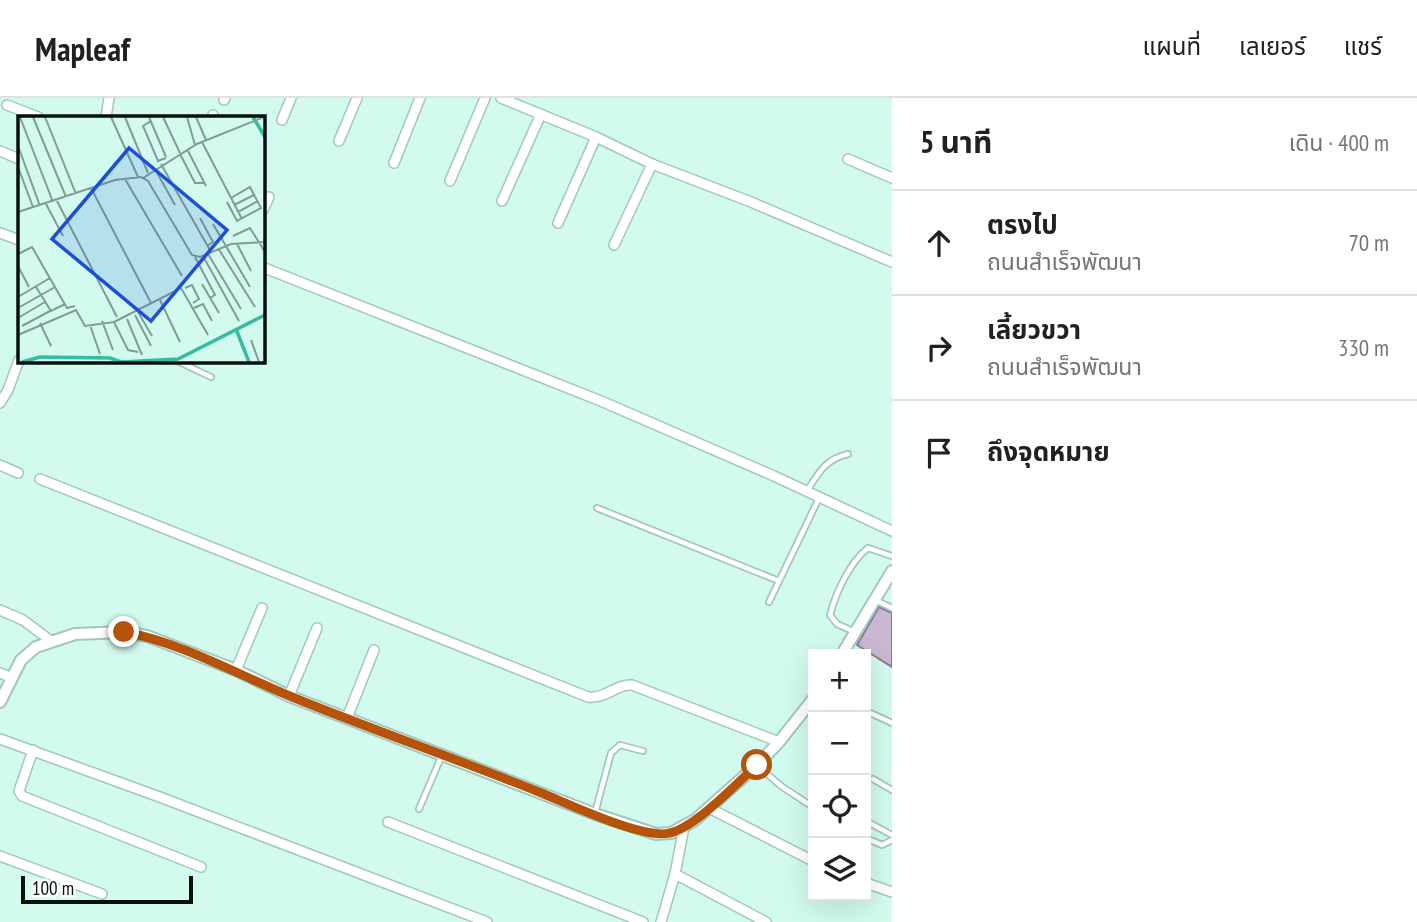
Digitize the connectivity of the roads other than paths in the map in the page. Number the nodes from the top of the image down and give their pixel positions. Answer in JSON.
{"nodes":[{"id":1,"x":109,"y":98,"type":"edge"},
{"id":2,"x":291,"y":98,"type":"edge"},
{"id":3,"x":357,"y":98,"type":"edge"},
{"id":4,"x":420,"y":98,"type":"edge"},
{"id":5,"x":485,"y":98,"type":"edge"},
{"id":6,"x":500,"y":98,"type":"edge"},
{"id":7,"x":7,"y":105,"type":"dead end"},
{"id":8,"x":541,"y":114,"type":"junction"},
{"id":9,"x":35,"y":116,"type":"edge"},
{"id":10,"x":106,"y":116,"type":"edge"},
{"id":11,"x":282,"y":120,"type":"dead end"},
{"id":12,"x":596,"y":138,"type":"junction"},
{"id":13,"x":340,"y":141,"type":"dead end"},
{"id":14,"x":0,"y":151,"type":"edge"},
{"id":15,"x":18,"y":159,"type":"edge"},
{"id":16,"x":848,"y":159,"type":"dead end"},
{"id":17,"x":394,"y":163,"type":"dead end"},
{"id":18,"x":652,"y":164,"type":"junction"},
{"id":19,"x":892,"y":178,"type":"edge"},
{"id":20,"x":450,"y":181,"type":"dead end"},
{"id":21,"x":269,"y":197,"type":"dead end"},
{"id":22,"x":502,"y":201,"type":"dead end"},
{"id":23,"x":264,"y":208,"type":"edge"},
{"id":24,"x":558,"y":223,"type":"dead end"},
{"id":25,"x":0,"y":233,"type":"edge"},
{"id":26,"x":18,"y":240,"type":"edge"},
{"id":27,"x":614,"y":245,"type":"dead end"},
{"id":28,"x":892,"y":262,"type":"edge"},
{"id":29,"x":264,"y":268,"type":"edge"},
{"id":30,"x":18,"y":362,"type":"edge"},
{"id":31,"x":179,"y":362,"type":"edge"},
{"id":32,"x":211,"y":377,"type":"dead end"},
{"id":33,"x":0,"y":403,"type":"edge"},
{"id":34,"x":848,"y":454,"type":"dead end"},
{"id":35,"x":0,"y":466,"type":"edge"},
{"id":36,"x":18,"y":473,"type":"dead end"},
{"id":37,"x":40,"y":479,"type":"dead end"},
{"id":38,"x":807,"y":491,"type":"junction"},
{"id":39,"x":819,"y":497,"type":"junction"},
{"id":40,"x":597,"y":508,"type":"dead end"},
{"id":41,"x":892,"y":531,"type":"edge"},
{"id":42,"x":892,"y":556,"type":"edge"},
{"id":43,"x":892,"y":571,"type":"edge"},
{"id":44,"x":779,"y":581,"type":"junction"},
{"id":45,"x":875,"y":599,"type":"junction"},
{"id":46,"x":769,"y":602,"type":"dead end"},
{"id":47,"x":262,"y":608,"type":"dead end"},
{"id":48,"x":892,"y":608,"type":"edge"},
{"id":49,"x":0,"y":610,"type":"edge"},
{"id":50,"x":317,"y":628,"type":"dead end"},
{"id":51,"x":855,"y":632,"type":"junction"},
{"id":52,"x":51,"y":641,"type":"junction"},
{"id":53,"x":845,"y":649,"type":"edge"},
{"id":54,"x":374,"y":650,"type":"dead end"},
{"id":55,"x":236,"y":670,"type":"junction"},
{"id":56,"x":5,"y":675,"type":"edge"},
{"id":57,"x":289,"y":696,"type":"junction"},
{"id":58,"x":0,"y":702,"type":"edge"},
{"id":59,"x":808,"y":705,"type":"edge"},
{"id":60,"x":868,"y":712,"type":"edge"},
{"id":61,"x":347,"y":718,"type":"junction"},
{"id":62,"x":892,"y":723,"type":"edge"},
{"id":63,"x":0,"y":739,"type":"edge"},
{"id":64,"x":779,"y":742,"type":"junction"},
{"id":65,"x":33,"y":750,"type":"junction"},
{"id":66,"x":643,"y":751,"type":"dead end"},
{"id":67,"x":442,"y":754,"type":"junction"},
{"id":68,"x":757,"y":765,"type":"junction"},
{"id":69,"x":873,"y":779,"type":"dead end"},
{"id":70,"x":892,"y":790,"type":"edge"},
{"id":71,"x":808,"y":804,"type":"edge"},
{"id":72,"x":709,"y":808,"type":"junction"},
{"id":73,"x":419,"y":809,"type":"dead end"},
{"id":74,"x":595,"y":814,"type":"junction"},
{"id":75,"x":388,"y":822,"type":"dead end"},
{"id":76,"x":871,"y":824,"type":"edge"},
{"id":77,"x":684,"y":827,"type":"junction"},
{"id":78,"x":892,"y":838,"type":"edge"},
{"id":79,"x":871,"y":840,"type":"edge"},
{"id":80,"x":0,"y":856,"type":"edge"},
{"id":81,"x":808,"y":858,"type":"edge"},
{"id":82,"x":201,"y":867,"type":"dead end"},
{"id":83,"x":675,"y":874,"type":"junction"},
{"id":84,"x":871,"y":885,"type":"edge"},
{"id":85,"x":892,"y":892,"type":"edge"},
{"id":86,"x":102,"y":894,"type":"dead end"},
{"id":87,"x":487,"y":922,"type":"edge"},
{"id":88,"x":643,"y":922,"type":"edge"},
{"id":89,"x":661,"y":922,"type":"edge"},
{"id":90,"x":766,"y":922,"type":"edge"}],
"edges":[{"from":1,"to":10,"type":"street"},
{"from":2,"to":11,"type":"street"},
{"from":3,"to":13,"type":"street"},
{"from":4,"to":17,"type":"street"},
{"from":5,"to":20,"type":"street"},
{"from":6,"to":8,"type":"street"},
{"from":7,"to":9,"type":"street"},
{"from":8,"to":12,"type":"street"},
{"from":8,"to":22,"type":"street"},
{"from":12,"to":18,"type":"street"},
{"from":12,"to":24,"type":"street"},
{"from":14,"to":15,"type":"street"},
{"from":16,"to":19,"type":"street"},
{"from":18,"to":27,"type":"street"},
{"from":18,"to":28,"type":"street"},
{"from":21,"to":23,"type":"street"},
{"from":25,"to":26,"type":"street"},
{"from":29,"to":38,"type":"street"},
{"from":30,"to":33,"type":"street"},
{"from":31,"to":32,"type":"lane"},
{"from":34,"to":38,"type":"lane"},
{"from":35,"to":36,"type":"street"},
{"from":37,"to":64,"type":"street"},
{"from":38,"to":39,"type":"street"},
{"from":39,"to":41,"type":"street"},
{"from":39,"to":44,"type":"lane"},
{"from":40,"to":44,"type":"lane"},
{"from":42,"to":51,"type":"lane"},
{"from":43,"to":45,"type":"street"},
{"from":44,"to":46,"type":"lane"},
{"from":45,"to":48,"type":"lane"},
{"from":45,"to":51,"type":"street"},
{"from":47,"to":55,"type":"street"},
{"from":49,"to":52,"type":"street"},
{"from":50,"to":57,"type":"street"},
{"from":51,"to":53,"type":"street"},
{"from":52,"to":55,"type":"street"},
{"from":52,"to":56,"type":"street"},
{"from":54,"to":61,"type":"street"},
{"from":55,"to":57,"type":"street"},
{"from":56,"to":58,"type":"street"},
{"from":57,"to":61,"type":"street"},
{"from":59,"to":64,"type":"street"},
{"from":60,"to":62,"type":"lane"},
{"from":61,"to":67,"type":"street"},
{"from":63,"to":65,"type":"street"},
{"from":64,"to":68,"type":"street"},
{"from":65,"to":82,"type":"street"},
{"from":65,"to":87,"type":"street"},
{"from":66,"to":74,"type":"lane"},
{"from":67,"to":73,"type":"lane"},
{"from":67,"to":74,"type":"street"},
{"from":68,"to":71,"type":"lane"},
{"from":68,"to":72,"type":"street"},
{"from":69,"to":70,"type":"lane"},
{"from":72,"to":77,"type":"street"},
{"from":72,"to":81,"type":"street"},
{"from":74,"to":77,"type":"street"},
{"from":75,"to":88,"type":"street"},
{"from":76,"to":78,"type":"lane"},
{"from":77,"to":83,"type":"street"},
{"from":78,"to":79,"type":"lane"},
{"from":80,"to":86,"type":"street"},
{"from":83,"to":89,"type":"street"},
{"from":83,"to":90,"type":"street"},
{"from":84,"to":85,"type":"street"}]}
